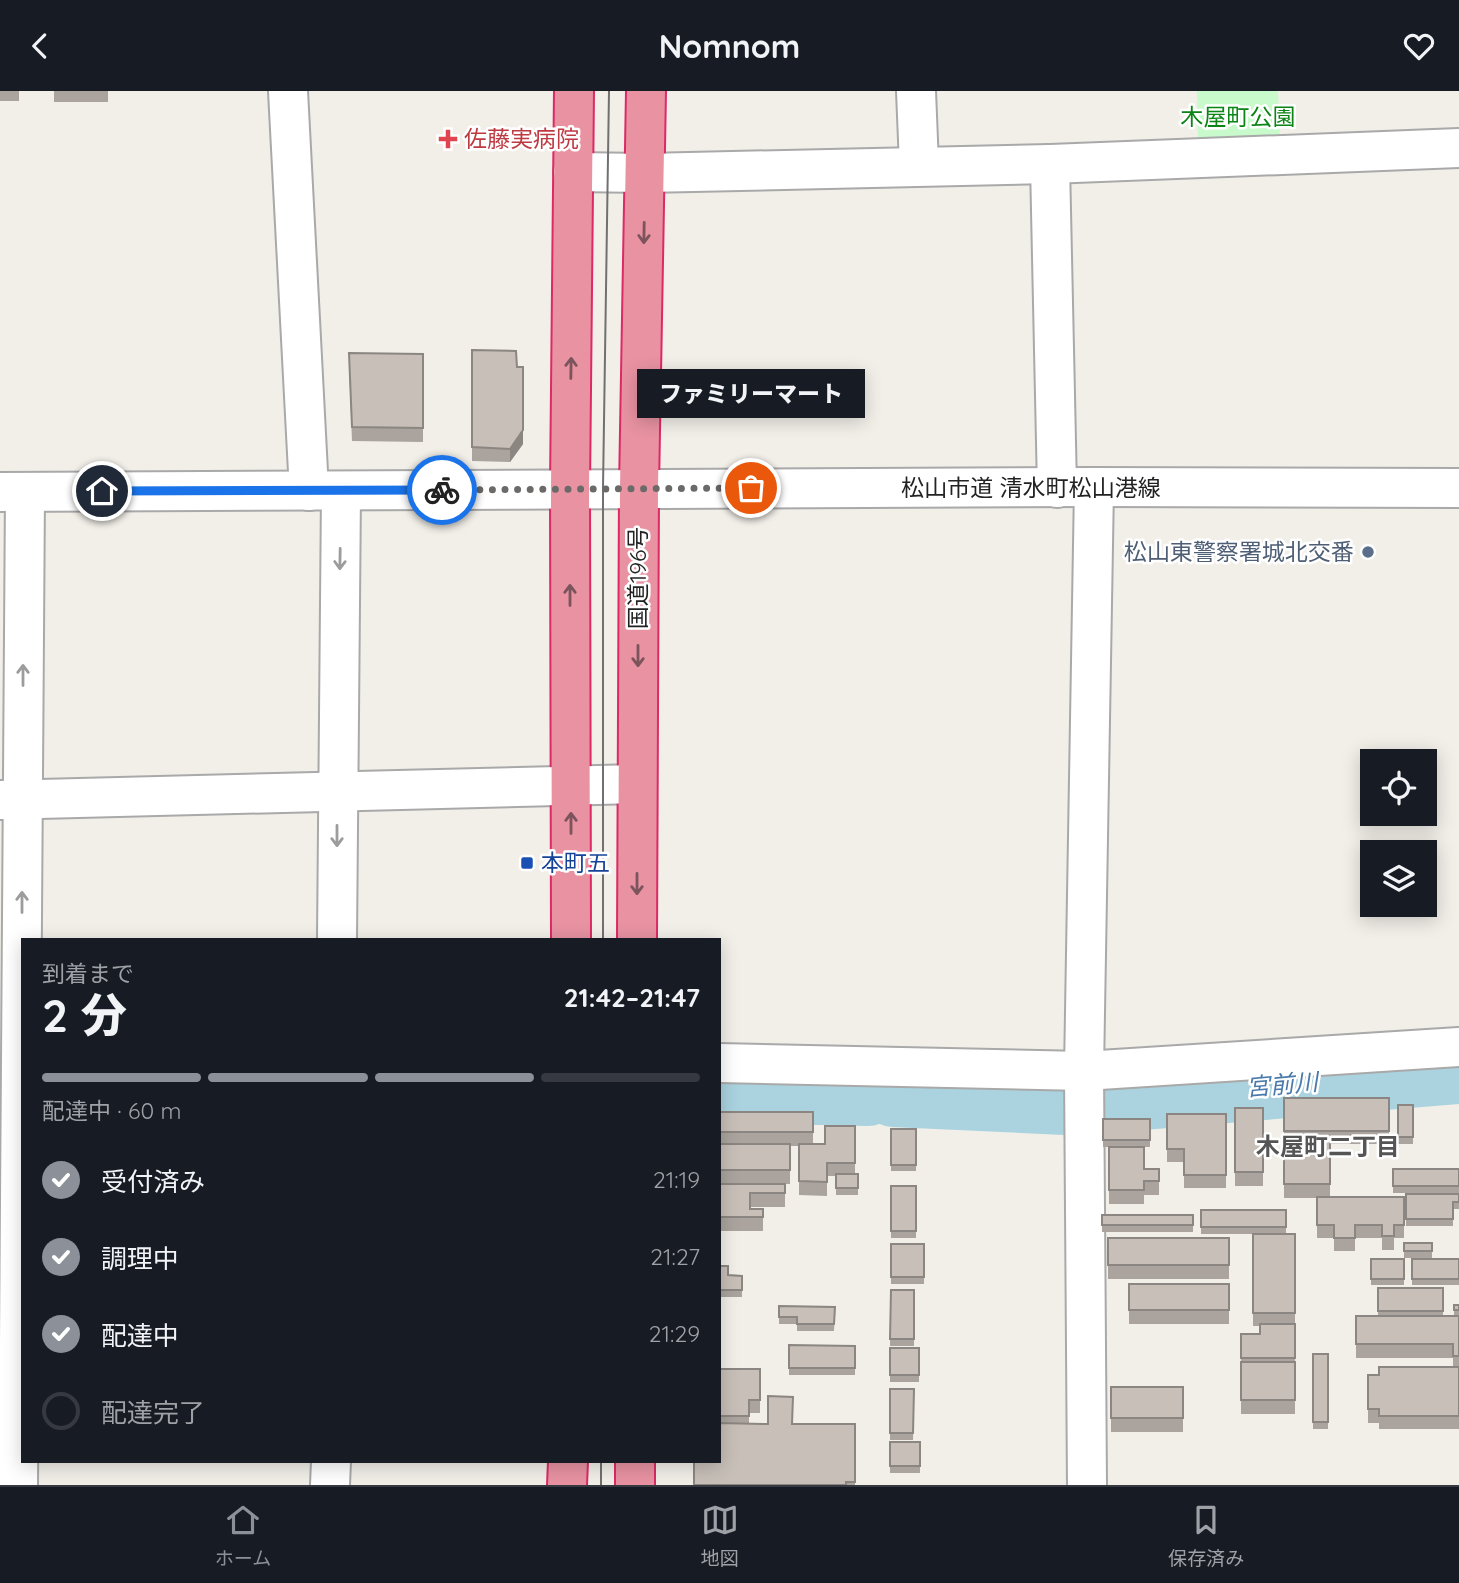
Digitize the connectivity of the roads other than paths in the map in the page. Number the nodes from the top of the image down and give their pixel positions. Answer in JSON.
{"nodes":[{"id":1,"x":288,"y":91,"type":"edge"},
{"id":2,"x":574,"y":91,"type":"edge"},
{"id":3,"x":646,"y":91,"type":"edge"},
{"id":4,"x":916,"y":91,"type":"edge"},
{"id":5,"x":1459,"y":148,"type":"edge"},
{"id":6,"x":1050,"y":164,"type":"junction"},
{"id":7,"x":919,"y":166,"type":"junction"},
{"id":8,"x":573,"y":172,"type":"junction"},
{"id":9,"x":646,"y":173,"type":"junction"},
{"id":10,"x":604,"y":488,"type":"junction"},
{"id":11,"x":1075,"y":488,"type":"junction"},
{"id":12,"x":1459,"y":488,"type":"edge"},
{"id":13,"x":325,"y":491,"type":"junction"},
{"id":14,"x":12,"y":492,"type":"edge"},
{"id":15,"x":571,"y":784,"type":"junction"},
{"id":16,"x":637,"y":784,"type":"junction"},
{"id":17,"x":338,"y":790,"type":"junction"},
{"id":18,"x":11,"y":800,"type":"edge"},
{"id":19,"x":337,"y":938,"type":"edge"},
{"id":20,"x":571,"y":938,"type":"edge"},
{"id":21,"x":637,"y":938,"type":"edge"},
{"id":22,"x":1459,"y":1047,"type":"edge"},
{"id":23,"x":721,"y":1063,"type":"edge"},
{"id":24,"x":1084,"y":1071,"type":"junction"},
{"id":25,"x":14,"y":1157,"type":"edge"},
{"id":26,"x":331,"y":1463,"type":"edge"},
{"id":27,"x":568,"y":1463,"type":"edge"},
{"id":28,"x":635,"y":1463,"type":"edge"},
{"id":29,"x":18,"y":1485,"type":"edge"},
{"id":30,"x":330,"y":1485,"type":"edge"},
{"id":31,"x":567,"y":1485,"type":"edge"},
{"id":32,"x":635,"y":1485,"type":"edge"},
{"id":33,"x":1087,"y":1485,"type":"edge"}],
"edges":[{"from":1,"to":13,"type":"street"},
{"from":2,"to":8,"type":"highway","name":"国道196号"},
{"from":3,"to":9,"type":"highway","name":"国道196号"},
{"from":4,"to":7,"type":"street"},
{"from":5,"to":6,"type":"street"},
{"from":6,"to":7,"type":"street"},
{"from":6,"to":11,"type":"street"},
{"from":7,"to":9,"type":"street"},
{"from":8,"to":9,"type":"street"},
{"from":10,"to":8,"type":"highway","name":"国道196号","one_way":true},
{"from":9,"to":10,"type":"highway","name":"国道196号","one_way":true},
{"from":10,"to":11,"type":"street","name":"松山市道 清水町松山港線"},
{"from":10,"to":13,"type":"street","name":"松山市道 清水町松山港線"},
{"from":15,"to":10,"type":"highway","name":"国道196号","one_way":true},
{"from":10,"to":16,"type":"highway","name":"国道196号","one_way":true},
{"from":11,"to":12,"type":"street","name":"松山市道 清水町松山港線"},
{"from":11,"to":24,"type":"street"},
{"from":13,"to":14,"type":"street","name":"松山市道 清水町松山港線"},
{"from":13,"to":17,"type":"street","one_way":true},
{"from":18,"to":14,"type":"street","one_way":true},
{"from":15,"to":16,"type":"street"},
{"from":15,"to":17,"type":"street"},
{"from":20,"to":15,"type":"highway","name":"国道196号","one_way":true},
{"from":16,"to":21,"type":"highway","name":"国道196号","one_way":true},
{"from":17,"to":18,"type":"street"},
{"from":17,"to":19,"type":"street","one_way":true},
{"from":25,"to":18,"type":"street","one_way":true},
{"from":22,"to":24,"type":"street"},
{"from":23,"to":24,"type":"street"},
{"from":24,"to":33,"type":"street"},
{"from":25,"to":29,"type":"street"},
{"from":26,"to":30,"type":"street"},
{"from":27,"to":31,"type":"highway"},
{"from":28,"to":32,"type":"highway"}]}
